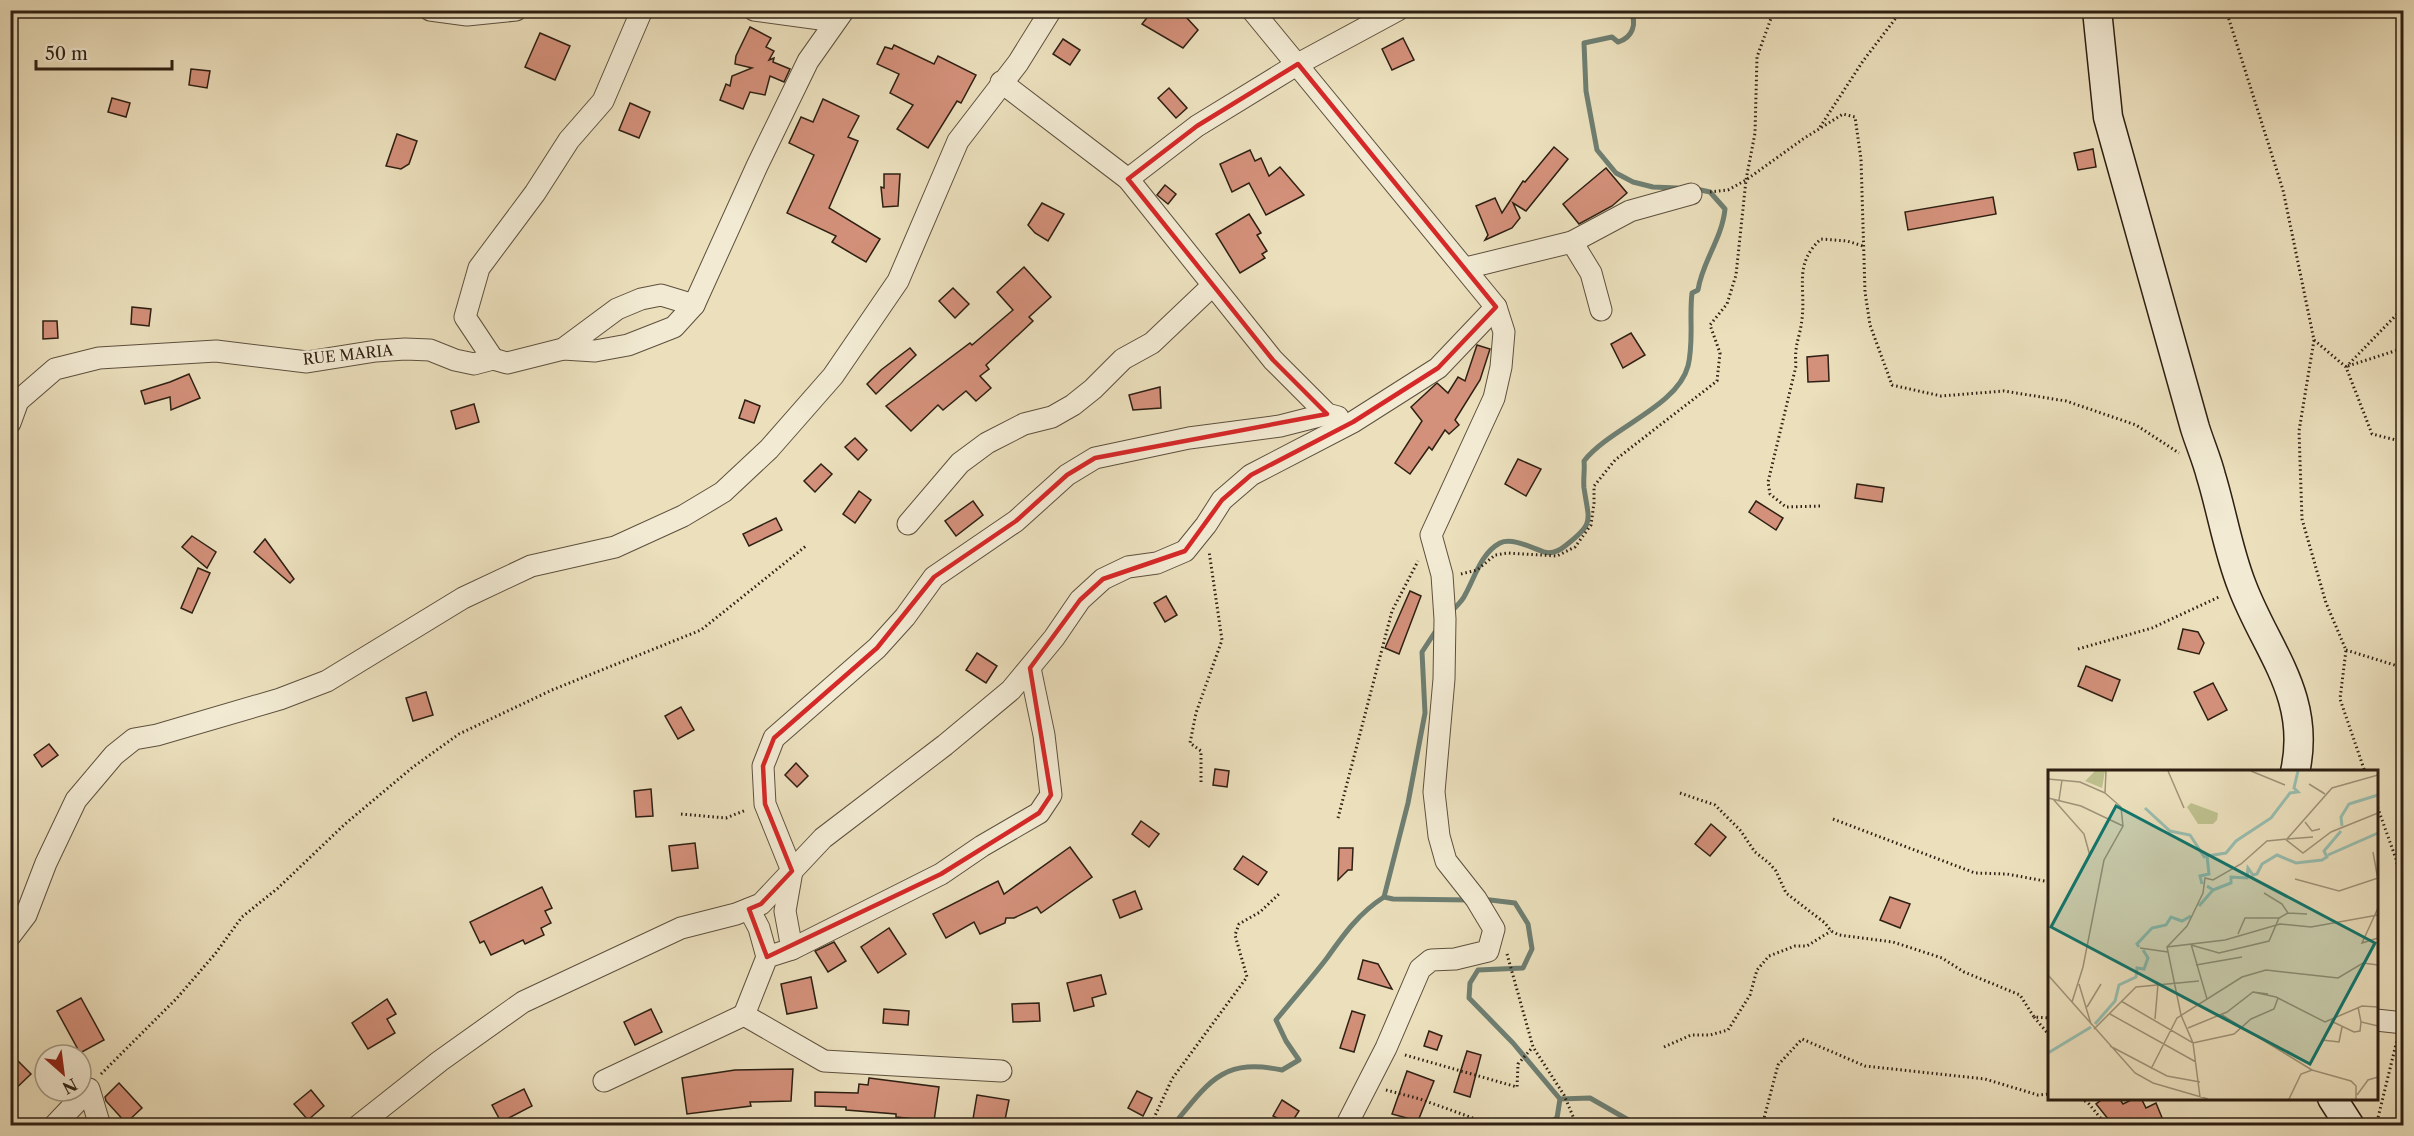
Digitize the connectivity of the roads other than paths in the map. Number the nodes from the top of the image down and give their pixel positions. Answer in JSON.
{"nodes":[{"id":1,"x":430,"y":10,"type":"edge"},
{"id":2,"x":516,"y":10,"type":"edge"},
{"id":3,"x":642,"y":10,"type":"edge"},
{"id":4,"x":754,"y":10,"type":"edge"},
{"id":5,"x":1051,"y":10,"type":"edge"},
{"id":6,"x":1252,"y":10,"type":"edge"},
{"id":7,"x":1398,"y":10,"type":"edge"},
{"id":8,"x":2097,"y":10,"type":"edge"},
{"id":9,"x":839,"y":16,"type":"edge"},
{"id":10,"x":1298,"y":64,"type":"junction"},
{"id":11,"x":1001,"y":82,"type":"junction"},
{"id":12,"x":1128,"y":179,"type":"junction"},
{"id":13,"x":1691,"y":194,"type":"road end"},
{"id":14,"x":1572,"y":242,"type":"junction"},
{"id":15,"x":1466,"y":268,"type":"junction"},
{"id":16,"x":1212,"y":286,"type":"junction"},
{"id":17,"x":694,"y":305,"type":"junction"},
{"id":18,"x":1496,"y":307,"type":"junction"},
{"id":19,"x":1601,"y":310,"type":"dead end"},
{"id":20,"x":563,"y":349,"type":"junction"},
{"id":21,"x":493,"y":359,"type":"junction"},
{"id":22,"x":14,"y":400,"type":"edge"},
{"id":23,"x":1327,"y":414,"type":"junction"},
{"id":24,"x":1353,"y":422,"type":"junction"},
{"id":25,"x":10,"y":423,"type":"edge"},
{"id":26,"x":909,"y":524,"type":"dead end"},
{"id":27,"x":1030,"y":668,"type":"junction"},
{"id":28,"x":2295,"y":770,"type":"edge"},
{"id":29,"x":792,"y":871,"type":"junction"},
{"id":30,"x":749,"y":909,"type":"junction"},
{"id":31,"x":10,"y":936,"type":"edge"},
{"id":32,"x":792,"y":949,"type":"junction"},
{"id":33,"x":767,"y":957,"type":"junction"},
{"id":34,"x":744,"y":1015,"type":"junction"},
{"id":35,"x":2378,"y":1020,"type":"edge"},
{"id":36,"x":2402,"y":1023,"type":"edge"},
{"id":37,"x":1001,"y":1071,"type":"dead end"},
{"id":38,"x":604,"y":1080,"type":"dead end"},
{"id":39,"x":2333,"y":1100,"type":"edge"},
{"id":40,"x":54,"y":1125,"type":"edge"},
{"id":41,"x":100,"y":1125,"type":"edge"},
{"id":42,"x":358,"y":1125,"type":"edge"},
{"id":43,"x":1346,"y":1125,"type":"edge"},
{"id":44,"x":2350,"y":1125,"type":"edge"}],
"edges":[{"from":1,"to":2,"type":"street"},
{"from":3,"to":21,"type":"street"},
{"from":4,"to":9,"type":"street"},
{"from":5,"to":11,"type":"street"},
{"from":6,"to":10,"type":"street"},
{"from":7,"to":10,"type":"street"},
{"from":8,"to":28,"type":"street"},
{"from":9,"to":17,"type":"street"},
{"from":10,"to":12,"type":"street"},
{"from":10,"to":15,"type":"street"},
{"from":11,"to":12,"type":"street"},
{"from":11,"to":31,"type":"street"},
{"from":12,"to":16,"type":"street"},
{"from":13,"to":14,"type":"street"},
{"from":14,"to":15,"type":"street"},
{"from":14,"to":19,"type":"street"},
{"from":15,"to":18,"type":"street"},
{"from":16,"to":23,"type":"street"},
{"from":16,"to":26,"type":"street"},
{"from":17,"to":20,"type":"street"},
{"from":17,"to":20,"type":"street","name":"RUE MARIA"},
{"from":18,"to":24,"type":"street"},
{"from":18,"to":43,"type":"street"},
{"from":20,"to":21,"type":"street","name":"RUE MARIA"},
{"from":21,"to":22,"type":"street","name":"RUE MARIA"},
{"from":22,"to":25,"type":"street","name":"RUE MARIA"},
{"from":23,"to":24,"type":"street"},
{"from":23,"to":29,"type":"street"},
{"from":24,"to":27,"type":"street"},
{"from":27,"to":29,"type":"street"},
{"from":27,"to":32,"type":"street"},
{"from":29,"to":30,"type":"street"},
{"from":29,"to":32,"type":"street"},
{"from":30,"to":33,"type":"street"},
{"from":30,"to":42,"type":"street"},
{"from":32,"to":33,"type":"street"},
{"from":33,"to":34,"type":"street"},
{"from":34,"to":37,"type":"street"},
{"from":34,"to":38,"type":"street"},
{"from":35,"to":36,"type":"street"},
{"from":39,"to":44,"type":"street"},
{"from":40,"to":41,"type":"street"}]}
